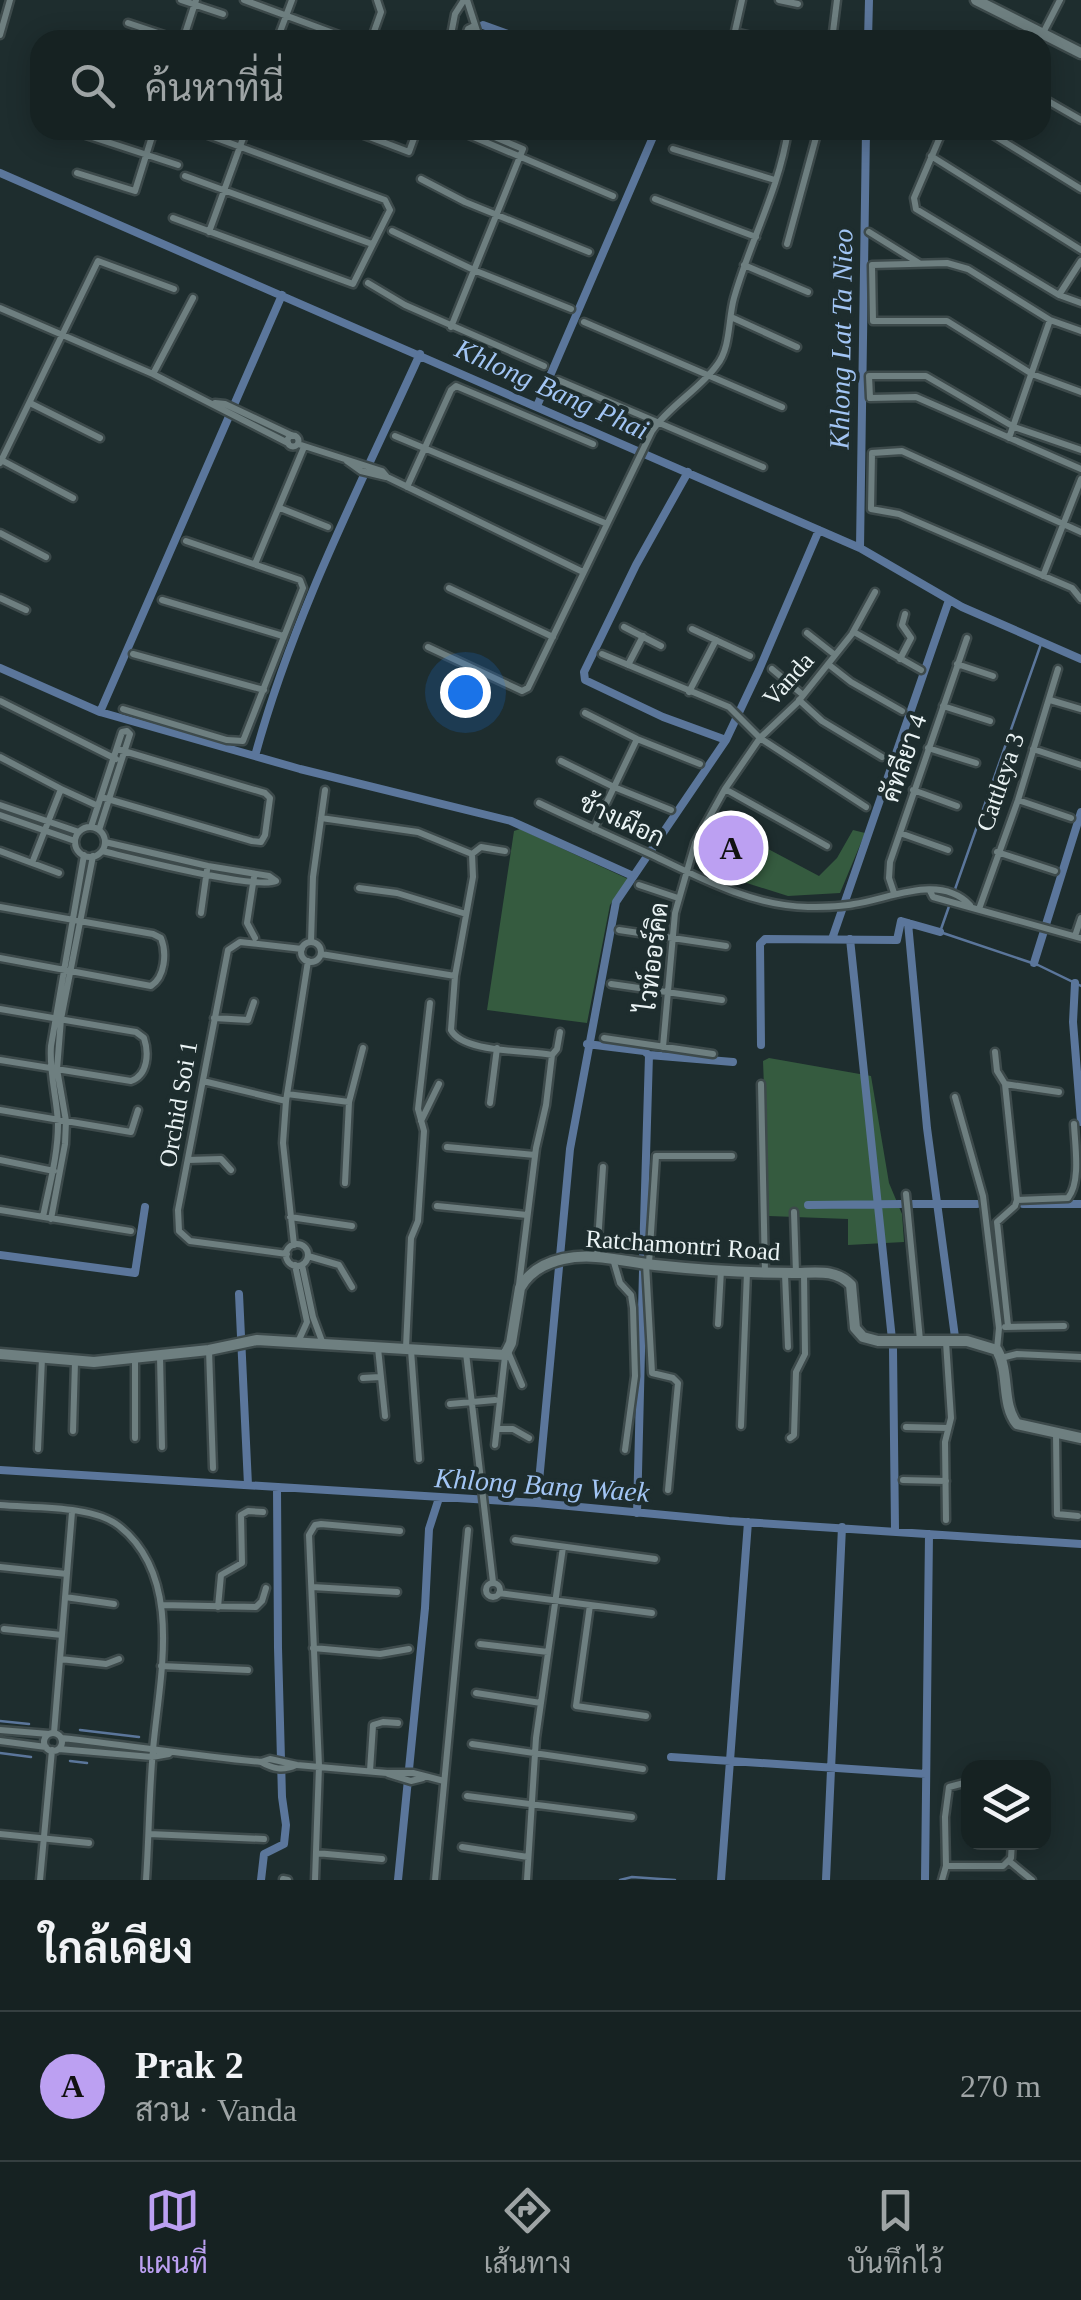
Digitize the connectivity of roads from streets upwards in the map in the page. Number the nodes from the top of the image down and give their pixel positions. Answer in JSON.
{"nodes":[{"id":1,"x":10,"y":0,"type":"edge"},
{"id":2,"x":182,"y":0,"type":"edge"},
{"id":3,"x":244,"y":0,"type":"edge"},
{"id":4,"x":292,"y":0,"type":"edge"},
{"id":5,"x":377,"y":0,"type":"edge"},
{"id":6,"x":466,"y":0,"type":"edge"},
{"id":7,"x":742,"y":0,"type":"edge"},
{"id":8,"x":779,"y":0,"type":"edge"},
{"id":9,"x":837,"y":0,"type":"edge"},
{"id":10,"x":978,"y":0,"type":"edge"},
{"id":11,"x":1060,"y":0,"type":"edge"},
{"id":12,"x":195,"y":2,"type":"edge"},
{"id":13,"x":798,"y":4,"type":"dead end"},
{"id":14,"x":223,"y":14,"type":"dead end"},
{"id":15,"x":286,"y":16,"type":"junction"},
{"id":16,"x":128,"y":24,"type":"dead end"},
{"id":17,"x":474,"y":26,"type":"junction"},
{"id":18,"x":148,"y":30,"type":"edge"},
{"id":19,"x":185,"y":30,"type":"edge"},
{"id":20,"x":281,"y":30,"type":"edge"},
{"id":21,"x":325,"y":30,"type":"edge"},
{"id":22,"x":375,"y":30,"type":"edge"},
{"id":23,"x":452,"y":30,"type":"edge"},
{"id":24,"x":468,"y":30,"type":"edge"},
{"id":25,"x":475,"y":30,"type":"edge"},
{"id":26,"x":735,"y":30,"type":"edge"},
{"id":27,"x":833,"y":30,"type":"edge"},
{"id":28,"x":1035,"y":30,"type":"edge"},
{"id":29,"x":1045,"y":30,"type":"edge"},
{"id":30,"x":0,"y":34,"type":"edge"},
{"id":31,"x":1051,"y":38,"type":"edge"},
{"id":32,"x":1081,"y":53,"type":"edge"},
{"id":33,"x":1051,"y":103,"type":"edge"},
{"id":34,"x":1081,"y":120,"type":"edge"},
{"id":35,"x":100,"y":140,"type":"edge"},
{"id":36,"x":151,"y":140,"type":"edge"},
{"id":37,"x":222,"y":140,"type":"edge"},
{"id":38,"x":242,"y":140,"type":"edge"},
{"id":39,"x":381,"y":140,"type":"edge"},
{"id":40,"x":413,"y":140,"type":"edge"},
{"id":41,"x":494,"y":140,"type":"edge"},
{"id":42,"x":785,"y":140,"type":"edge"},
{"id":43,"x":815,"y":140,"type":"edge"},
{"id":44,"x":938,"y":140,"type":"edge"},
{"id":45,"x":1001,"y":140,"type":"edge"},
{"id":46,"x":239,"y":146,"type":"junction"},
{"id":47,"x":673,"y":149,"type":"dead end"},
{"id":48,"x":522,"y":153,"type":"junction"},
{"id":49,"x":146,"y":156,"type":"junction"},
{"id":50,"x":932,"y":156,"type":"junction"},
{"id":51,"x":178,"y":166,"type":"dead end"},
{"id":52,"x":77,"y":173,"type":"dead end"},
{"id":53,"x":185,"y":176,"type":"dead end"},
{"id":54,"x":422,"y":179,"type":"dead end"},
{"id":55,"x":775,"y":180,"type":"junction"},
{"id":56,"x":222,"y":189,"type":"junction"},
{"id":57,"x":1081,"y":189,"type":"edge"},
{"id":58,"x":613,"y":196,"type":"dead end"},
{"id":59,"x":655,"y":199,"type":"dead end"},
{"id":60,"x":498,"y":214,"type":"junction"},
{"id":61,"x":173,"y":218,"type":"dead end"},
{"id":62,"x":392,"y":231,"type":"dead end"},
{"id":63,"x":208,"y":232,"type":"junction"},
{"id":64,"x":869,"y":232,"type":"dead end"},
{"id":65,"x":756,"y":238,"type":"junction"},
{"id":66,"x":372,"y":244,"type":"junction"},
{"id":67,"x":787,"y":244,"type":"dead end"},
{"id":68,"x":1081,"y":250,"type":"edge"},
{"id":69,"x":590,"y":252,"type":"dead end"},
{"id":70,"x":1081,"y":261,"type":"edge"},
{"id":71,"x":920,"y":264,"type":"junction"},
{"id":72,"x":744,"y":266,"type":"junction"},
{"id":73,"x":476,"y":272,"type":"junction"},
{"id":74,"x":368,"y":283,"type":"dead end"},
{"id":75,"x":174,"y":289,"type":"dead end"},
{"id":76,"x":808,"y":292,"type":"dead end"},
{"id":77,"x":1059,"y":294,"type":"junction"},
{"id":78,"x":193,"y":298,"type":"dead end"},
{"id":79,"x":1081,"y":303,"type":"edge"},
{"id":80,"x":0,"y":308,"type":"edge"},
{"id":81,"x":571,"y":309,"type":"dead end"},
{"id":82,"x":731,"y":317,"type":"junction"},
{"id":83,"x":1050,"y":320,"type":"junction"},
{"id":84,"x":584,"y":322,"type":"dead end"},
{"id":85,"x":450,"y":326,"type":"junction"},
{"id":86,"x":1081,"y":331,"type":"edge"},
{"id":87,"x":62,"y":336,"type":"junction"},
{"id":88,"x":797,"y":347,"type":"dead end"},
{"id":89,"x":544,"y":366,"type":"dead end"},
{"id":90,"x":153,"y":374,"type":"junction"},
{"id":91,"x":708,"y":374,"type":"junction"},
{"id":92,"x":1031,"y":374,"type":"junction"},
{"id":93,"x":558,"y":380,"type":"dead end"},
{"id":94,"x":1081,"y":392,"type":"edge"},
{"id":95,"x":30,"y":403,"type":"junction"},
{"id":96,"x":782,"y":406,"type":"dead end"},
{"id":97,"x":237,"y":415,"type":"junction"},
{"id":98,"x":256,"y":418,"type":"junction"},
{"id":99,"x":658,"y":422,"type":"junction"},
{"id":100,"x":1012,"y":426,"type":"junction"},
{"id":101,"x":251,"y":427,"type":"junction"},
{"id":102,"x":293,"y":436,"type":"junction"},
{"id":103,"x":395,"y":436,"type":"dead end"},
{"id":104,"x":100,"y":438,"type":"dead end"},
{"id":105,"x":1008,"y":438,"type":"junction"},
{"id":106,"x":288,"y":443,"type":"junction"},
{"id":107,"x":594,"y":444,"type":"dead end"},
{"id":108,"x":301,"y":446,"type":"junction"},
{"id":109,"x":425,"y":449,"type":"junction"},
{"id":110,"x":1081,"y":450,"type":"edge"},
{"id":111,"x":1,"y":462,"type":"edge"},
{"id":112,"x":763,"y":467,"type":"dead end"},
{"id":113,"x":1081,"y":469,"type":"edge"},
{"id":114,"x":1081,"y":479,"type":"edge"},
{"id":115,"x":408,"y":487,"type":"junction"},
{"id":116,"x":73,"y":498,"type":"dead end"},
{"id":117,"x":280,"y":508,"type":"junction"},
{"id":118,"x":1066,"y":522,"type":"junction"},
{"id":119,"x":604,"y":524,"type":"junction"},
{"id":120,"x":328,"y":526,"type":"dead end"},
{"id":121,"x":1081,"y":532,"type":"edge"},
{"id":122,"x":0,"y":533,"type":"edge"},
{"id":123,"x":186,"y":541,"type":"dead end"},
{"id":124,"x":46,"y":557,"type":"dead end"},
{"id":125,"x":255,"y":564,"type":"junction"},
{"id":126,"x":584,"y":572,"type":"junction"},
{"id":127,"x":1043,"y":576,"type":"junction"},
{"id":128,"x":449,"y":588,"type":"dead end"},
{"id":129,"x":875,"y":592,"type":"dead end"},
{"id":130,"x":0,"y":598,"type":"edge"},
{"id":131,"x":1081,"y":599,"type":"edge"},
{"id":132,"x":162,"y":600,"type":"dead end"},
{"id":133,"x":26,"y":610,"type":"dead end"},
{"id":134,"x":905,"y":614,"type":"dead end"},
{"id":135,"x":624,"y":627,"type":"dead end"},
{"id":136,"x":692,"y":629,"type":"dead end"},
{"id":137,"x":854,"y":632,"type":"junction"},
{"id":138,"x":807,"y":633,"type":"dead end"},
{"id":139,"x":283,"y":636,"type":"junction"},
{"id":140,"x":643,"y":636,"type":"junction"},
{"id":141,"x":553,"y":637,"type":"junction"},
{"id":142,"x":967,"y":638,"type":"dead end"},
{"id":143,"x":716,"y":640,"type":"junction"},
{"id":144,"x":428,"y":646,"type":"dead end"},
{"id":145,"x":661,"y":646,"type":"dead end"},
{"id":146,"x":133,"y":654,"type":"dead end"},
{"id":147,"x":602,"y":654,"type":"dead end"},
{"id":148,"x":750,"y":656,"type":"dead end"},
{"id":149,"x":836,"y":656,"type":"junction"},
{"id":150,"x":900,"y":658,"type":"junction"},
{"id":151,"x":828,"y":664,"type":"junction"},
{"id":152,"x":958,"y":664,"type":"junction"},
{"id":153,"x":628,"y":665,"type":"junction"},
{"id":154,"x":1058,"y":669,"type":"dead end"},
{"id":155,"x":772,"y":670,"type":"dead end"},
{"id":156,"x":920,"y":670,"type":"dead end"},
{"id":157,"x":993,"y":676,"type":"dead end"},
{"id":158,"x":264,"y":690,"type":"junction"},
{"id":159,"x":688,"y":692,"type":"junction"},
{"id":160,"x":801,"y":698,"type":"junction"},
{"id":161,"x":1050,"y":700,"type":"junction"},
{"id":162,"x":0,"y":701,"type":"edge"},
{"id":163,"x":942,"y":706,"type":"junction"},
{"id":164,"x":123,"y":709,"type":"dead end"},
{"id":165,"x":1081,"y":709,"type":"edge"},
{"id":166,"x":902,"y":711,"type":"dead end"},
{"id":167,"x":585,"y":712,"type":"dead end"},
{"id":168,"x":990,"y":720,"type":"dead end"},
{"id":169,"x":760,"y":738,"type":"junction"},
{"id":170,"x":638,"y":739,"type":"junction"},
{"id":171,"x":928,"y":748,"type":"junction"},
{"id":172,"x":1033,"y":749,"type":"junction"},
{"id":173,"x":120,"y":755,"type":"junction"},
{"id":174,"x":0,"y":756,"type":"edge"},
{"id":175,"x":882,"y":756,"type":"dead end"},
{"id":176,"x":561,"y":761,"type":"dead end"},
{"id":177,"x":976,"y":763,"type":"dead end"},
{"id":178,"x":700,"y":764,"type":"dead end"},
{"id":179,"x":1081,"y":765,"type":"edge"},
{"id":180,"x":614,"y":787,"type":"junction"},
{"id":181,"x":61,"y":789,"type":"junction"},
{"id":182,"x":326,"y":790,"type":"dead end"},
{"id":183,"x":725,"y":790,"type":"junction"},
{"id":184,"x":913,"y":790,"type":"junction"},
{"id":185,"x":105,"y":798,"type":"junction"},
{"id":186,"x":1018,"y":800,"type":"junction"},
{"id":187,"x":539,"y":803,"type":"dead end"},
{"id":188,"x":0,"y":805,"type":"edge"},
{"id":189,"x":98,"y":806,"type":"junction"},
{"id":190,"x":958,"y":806,"type":"dead end"},
{"id":191,"x":866,"y":807,"type":"dead end"},
{"id":192,"x":671,"y":810,"type":"dead end"},
{"id":193,"x":0,"y":814,"type":"edge"},
{"id":194,"x":321,"y":818,"type":"junction"},
{"id":195,"x":1071,"y":818,"type":"dead end"},
{"id":196,"x":46,"y":827,"type":"junction"},
{"id":197,"x":95,"y":828,"type":"junction"},
{"id":198,"x":594,"y":830,"type":"junction"},
{"id":199,"x":79,"y":832,"type":"junction"},
{"id":200,"x":900,"y":833,"type":"junction"},
{"id":201,"x":76,"y":841,"type":"junction"},
{"id":202,"x":105,"y":842,"type":"junction"},
{"id":203,"x":826,"y":846,"type":"dead end"},
{"id":204,"x":948,"y":850,"type":"dead end"},
{"id":205,"x":0,"y":851,"type":"edge"},
{"id":206,"x":102,"y":851,"type":"junction"},
{"id":207,"x":505,"y":851,"type":"dead end"},
{"id":208,"x":997,"y":852,"type":"junction"},
{"id":209,"x":472,"y":854,"type":"junction"},
{"id":210,"x":88,"y":856,"type":"junction"},
{"id":211,"x":32,"y":863,"type":"junction"},
{"id":212,"x":208,"y":870,"type":"junction"},
{"id":213,"x":1055,"y":871,"type":"dead end"},
{"id":214,"x":59,"y":873,"type":"dead end"},
{"id":215,"x":688,"y":873,"type":"junction"},
{"id":216,"x":639,"y":885,"type":"dead end"},
{"id":217,"x":360,"y":888,"type":"dead end"},
{"id":218,"x":894,"y":893,"type":"junction"},
{"id":219,"x":678,"y":898,"type":"junction"},
{"id":220,"x":968,"y":904,"type":"junction"},
{"id":221,"x":0,"y":907,"type":"edge"},
{"id":222,"x":201,"y":913,"type":"dead end"},
{"id":223,"x":466,"y":914,"type":"junction"},
{"id":224,"x":1081,"y":918,"type":"edge"},
{"id":225,"x":76,"y":920,"type":"junction"},
{"id":226,"x":619,"y":930,"type":"dead end"},
{"id":227,"x":1078,"y":937,"type":"edge"},
{"id":228,"x":255,"y":938,"type":"dead end"},
{"id":229,"x":672,"y":938,"type":"junction"},
{"id":230,"x":311,"y":942,"type":"junction"},
{"id":231,"x":726,"y":946,"type":"dead end"},
{"id":232,"x":302,"y":949,"type":"junction"},
{"id":233,"x":320,"y":954,"type":"junction"},
{"id":234,"x":0,"y":958,"type":"edge"},
{"id":235,"x":308,"y":962,"type":"junction"},
{"id":236,"x":66,"y":969,"type":"junction"},
{"id":237,"x":455,"y":976,"type":"junction"},
{"id":238,"x":611,"y":984,"type":"dead end"},
{"id":239,"x":668,"y":993,"type":"junction"},
{"id":240,"x":722,"y":1000,"type":"dead end"},
{"id":241,"x":254,"y":1002,"type":"dead end"},
{"id":242,"x":430,"y":1003,"type":"dead end"},
{"id":243,"x":0,"y":1009,"type":"edge"},
{"id":244,"x":58,"y":1018,"type":"junction"},
{"id":245,"x":214,"y":1018,"type":"junction"},
{"id":246,"x":560,"y":1032,"type":"dead end"},
{"id":247,"x":604,"y":1038,"type":"dead end"},
{"id":248,"x":663,"y":1046,"type":"junction"},
{"id":249,"x":363,"y":1048,"type":"dead end"},
{"id":250,"x":497,"y":1048,"type":"junction"},
{"id":251,"x":995,"y":1052,"type":"dead end"},
{"id":252,"x":552,"y":1054,"type":"junction"},
{"id":253,"x":713,"y":1054,"type":"dead end"},
{"id":254,"x":0,"y":1060,"type":"edge"},
{"id":255,"x":53,"y":1068,"type":"junction"},
{"id":256,"x":203,"y":1081,"type":"junction"},
{"id":257,"x":438,"y":1084,"type":"dead end"},
{"id":258,"x":762,"y":1084,"type":"dead end"},
{"id":259,"x":1005,"y":1084,"type":"junction"},
{"id":260,"x":1059,"y":1092,"type":"dead end"},
{"id":261,"x":955,"y":1097,"type":"dead end"},
{"id":262,"x":287,"y":1098,"type":"junction"},
{"id":263,"x":349,"y":1102,"type":"junction"},
{"id":264,"x":490,"y":1103,"type":"dead end"},
{"id":265,"x":0,"y":1110,"type":"edge"},
{"id":266,"x":138,"y":1110,"type":"dead end"},
{"id":267,"x":62,"y":1120,"type":"junction"},
{"id":268,"x":421,"y":1121,"type":"junction"},
{"id":269,"x":1074,"y":1124,"type":"dead end"},
{"id":270,"x":447,"y":1147,"type":"dead end"},
{"id":271,"x":535,"y":1155,"type":"junction"},
{"id":272,"x":732,"y":1156,"type":"dead end"},
{"id":273,"x":0,"y":1160,"type":"edge"},
{"id":274,"x":188,"y":1160,"type":"junction"},
{"id":275,"x":603,"y":1166,"type":"dead end"},
{"id":276,"x":230,"y":1170,"type":"dead end"},
{"id":277,"x":57,"y":1171,"type":"junction"},
{"id":278,"x":345,"y":1183,"type":"dead end"},
{"id":279,"x":906,"y":1194,"type":"dead end"},
{"id":280,"x":1018,"y":1200,"type":"junction"},
{"id":281,"x":437,"y":1206,"type":"dead end"},
{"id":282,"x":0,"y":1210,"type":"edge"},
{"id":283,"x":794,"y":1212,"type":"dead end"},
{"id":284,"x":527,"y":1215,"type":"junction"},
{"id":285,"x":290,"y":1216,"type":"junction"},
{"id":286,"x":47,"y":1218,"type":"junction"},
{"id":287,"x":352,"y":1226,"type":"dead end"},
{"id":288,"x":131,"y":1231,"type":"dead end"},
{"id":289,"x":996,"y":1232,"type":"junction"},
{"id":290,"x":986,"y":1233,"type":"junction"},
{"id":291,"x":294,"y":1245,"type":"junction"},
{"id":292,"x":287,"y":1254,"type":"junction"},
{"id":293,"x":308,"y":1256,"type":"junction"},
{"id":294,"x":596,"y":1257,"type":"junction"},
{"id":295,"x":613,"y":1259,"type":"junction"},
{"id":296,"x":648,"y":1264,"type":"junction"},
{"id":297,"x":298,"y":1265,"type":"junction"},
{"id":298,"x":721,"y":1270,"type":"junction"},
{"id":299,"x":748,"y":1272,"type":"junction"},
{"id":300,"x":765,"y":1272,"type":"junction"},
{"id":301,"x":795,"y":1272,"type":"junction"},
{"id":302,"x":352,"y":1286,"type":"dead end"},
{"id":303,"x":520,"y":1288,"type":"junction"},
{"id":304,"x":718,"y":1324,"type":"dead end"},
{"id":305,"x":306,"y":1326,"type":"junction"},
{"id":306,"x":1008,"y":1326,"type":"junction"},
{"id":307,"x":1064,"y":1326,"type":"dead end"},
{"id":308,"x":316,"y":1327,"type":"junction"},
{"id":309,"x":999,"y":1328,"type":"junction"},
{"id":310,"x":920,"y":1340,"type":"junction"},
{"id":311,"x":946,"y":1341,"type":"junction"},
{"id":312,"x":298,"y":1344,"type":"junction"},
{"id":313,"x":323,"y":1344,"type":"junction"},
{"id":314,"x":378,"y":1348,"type":"junction"},
{"id":315,"x":788,"y":1348,"type":"dead end"},
{"id":316,"x":209,"y":1350,"type":"junction"},
{"id":317,"x":409,"y":1350,"type":"junction"},
{"id":318,"x":507,"y":1353,"type":"junction"},
{"id":319,"x":0,"y":1354,"type":"edge"},
{"id":320,"x":466,"y":1354,"type":"junction"},
{"id":321,"x":999,"y":1354,"type":"junction"},
{"id":322,"x":160,"y":1356,"type":"junction"},
{"id":323,"x":1081,"y":1357,"type":"edge"},
{"id":324,"x":42,"y":1358,"type":"junction"},
{"id":325,"x":135,"y":1359,"type":"junction"},
{"id":326,"x":75,"y":1362,"type":"junction"},
{"id":327,"x":380,"y":1377,"type":"junction"},
{"id":328,"x":364,"y":1378,"type":"dead end"},
{"id":329,"x":522,"y":1385,"type":"dead end"},
{"id":330,"x":495,"y":1400,"type":"dead end"},
{"id":331,"x":472,"y":1402,"type":"junction"},
{"id":332,"x":450,"y":1404,"type":"dead end"},
{"id":333,"x":385,"y":1416,"type":"dead end"},
{"id":334,"x":742,"y":1426,"type":"dead end"},
{"id":335,"x":906,"y":1427,"type":"dead end"},
{"id":336,"x":497,"y":1428,"type":"junction"},
{"id":337,"x":948,"y":1428,"type":"junction"},
{"id":338,"x":74,"y":1431,"type":"dead end"},
{"id":339,"x":1056,"y":1433,"type":"junction"},
{"id":340,"x":135,"y":1438,"type":"dead end"},
{"id":341,"x":528,"y":1438,"type":"dead end"},
{"id":342,"x":790,"y":1438,"type":"dead end"},
{"id":343,"x":1081,"y":1438,"type":"edge"},
{"id":344,"x":495,"y":1446,"type":"dead end"},
{"id":345,"x":162,"y":1447,"type":"dead end"},
{"id":346,"x":38,"y":1449,"type":"dead end"},
{"id":347,"x":625,"y":1450,"type":"dead end"},
{"id":348,"x":420,"y":1459,"type":"dead end"},
{"id":349,"x":213,"y":1468,"type":"dead end"},
{"id":350,"x":904,"y":1480,"type":"dead end"},
{"id":351,"x":946,"y":1481,"type":"junction"},
{"id":352,"x":668,"y":1490,"type":"dead end"},
{"id":353,"x":0,"y":1505,"type":"edge"},
{"id":354,"x":72,"y":1512,"type":"junction"},
{"id":355,"x":263,"y":1512,"type":"dead end"},
{"id":356,"x":1078,"y":1516,"type":"dead end"},
{"id":357,"x":946,"y":1520,"type":"dead end"},
{"id":358,"x":468,"y":1530,"type":"dead end"},
{"id":359,"x":400,"y":1531,"type":"dead end"},
{"id":360,"x":515,"y":1540,"type":"dead end"},
{"id":361,"x":563,"y":1546,"type":"junction"},
{"id":362,"x":655,"y":1559,"type":"dead end"},
{"id":363,"x":0,"y":1567,"type":"edge"},
{"id":364,"x":67,"y":1574,"type":"junction"},
{"id":365,"x":312,"y":1587,"type":"junction"},
{"id":366,"x":266,"y":1588,"type":"dead end"},
{"id":367,"x":397,"y":1592,"type":"dead end"},
{"id":368,"x":65,"y":1597,"type":"junction"},
{"id":369,"x":556,"y":1600,"type":"junction"},
{"id":370,"x":114,"y":1604,"type":"dead end"},
{"id":371,"x":590,"y":1604,"type":"junction"},
{"id":372,"x":161,"y":1605,"type":"junction"},
{"id":373,"x":218,"y":1606,"type":"junction"},
{"id":374,"x":652,"y":1613,"type":"dead end"},
{"id":375,"x":4,"y":1629,"type":"dead end"},
{"id":376,"x":62,"y":1635,"type":"junction"},
{"id":377,"x":480,"y":1644,"type":"dead end"},
{"id":378,"x":314,"y":1648,"type":"junction"},
{"id":379,"x":410,"y":1650,"type":"dead end"},
{"id":380,"x":548,"y":1652,"type":"junction"},
{"id":381,"x":120,"y":1659,"type":"dead end"},
{"id":382,"x":60,"y":1660,"type":"junction"},
{"id":383,"x":161,"y":1666,"type":"junction"},
{"id":384,"x":248,"y":1670,"type":"dead end"},
{"id":385,"x":476,"y":1693,"type":"dead end"},
{"id":386,"x":541,"y":1703,"type":"junction"},
{"id":387,"x":646,"y":1716,"type":"dead end"},
{"id":388,"x":398,"y":1723,"type":"dead end"},
{"id":389,"x":0,"y":1730,"type":"edge"},
{"id":390,"x":55,"y":1735,"type":"junction"},
{"id":391,"x":0,"y":1740,"type":"edge"},
{"id":392,"x":472,"y":1744,"type":"dead end"},
{"id":393,"x":52,"y":1749,"type":"junction"},
{"id":394,"x":152,"y":1753,"type":"junction"},
{"id":395,"x":536,"y":1755,"type":"junction"},
{"id":396,"x":319,"y":1766,"type":"junction"},
{"id":397,"x":643,"y":1769,"type":"dead end"},
{"id":398,"x":370,"y":1772,"type":"junction"},
{"id":399,"x":444,"y":1781,"type":"junction"},
{"id":400,"x":961,"y":1784,"type":"edge"},
{"id":401,"x":467,"y":1796,"type":"dead end"},
{"id":402,"x":532,"y":1804,"type":"junction"},
{"id":403,"x":632,"y":1817,"type":"dead end"},
{"id":404,"x":0,"y":1834,"type":"edge"},
{"id":405,"x":149,"y":1834,"type":"junction"},
{"id":406,"x":42,"y":1838,"type":"junction"},
{"id":407,"x":264,"y":1839,"type":"dead end"},
{"id":408,"x":89,"y":1843,"type":"dead end"},
{"id":409,"x":462,"y":1846,"type":"dead end"},
{"id":410,"x":1011,"y":1850,"type":"edge"},
{"id":411,"x":316,"y":1853,"type":"junction"},
{"id":412,"x":528,"y":1857,"type":"junction"},
{"id":413,"x":382,"y":1859,"type":"dead end"},
{"id":414,"x":1009,"y":1861,"type":"junction"},
{"id":415,"x":946,"y":1866,"type":"junction"},
{"id":416,"x":40,"y":1880,"type":"edge"},
{"id":417,"x":146,"y":1880,"type":"edge"},
{"id":418,"x":314,"y":1880,"type":"edge"},
{"id":419,"x":435,"y":1880,"type":"edge"},
{"id":420,"x":527,"y":1880,"type":"edge"},
{"id":421,"x":942,"y":1880,"type":"edge"},
{"id":422,"x":1032,"y":1880,"type":"edge"}],
"edges":[{"from":1,"to":30,"type":"street"},
{"from":2,"to":12,"type":"street"},
{"from":3,"to":15,"type":"street"},
{"from":4,"to":15,"type":"street"},
{"from":5,"to":22,"type":"street"},
{"from":6,"to":17,"type":"street"},
{"from":6,"to":23,"type":"street"},
{"from":7,"to":26,"type":"street"},
{"from":8,"to":13,"type":"street"},
{"from":9,"to":27,"type":"street"},
{"from":10,"to":28,"type":"street"},
{"from":11,"to":29,"type":"street"},
{"from":12,"to":14,"type":"street"},
{"from":12,"to":19,"type":"street"},
{"from":15,"to":20,"type":"street"},
{"from":15,"to":21,"type":"street"},
{"from":16,"to":18,"type":"street"},
{"from":17,"to":24,"type":"street"},
{"from":17,"to":25,"type":"street"},
{"from":31,"to":32,"type":"street"},
{"from":33,"to":34,"type":"street"},
{"from":35,"to":49,"type":"street"},
{"from":36,"to":49,"type":"street"},
{"from":37,"to":46,"type":"street"},
{"from":38,"to":46,"type":"street"},
{"from":39,"to":40,"type":"street"},
{"from":41,"to":48,"type":"street"},
{"from":42,"to":55,"type":"street"},
{"from":43,"to":67,"type":"street"},
{"from":44,"to":50,"type":"street"},
{"from":45,"to":57,"type":"street"},
{"from":46,"to":56,"type":"street"},
{"from":46,"to":66,"type":"street"},
{"from":47,"to":55,"type":"street"},
{"from":48,"to":58,"type":"street"},
{"from":48,"to":60,"type":"street"},
{"from":49,"to":51,"type":"street"},
{"from":49,"to":52,"type":"street"},
{"from":50,"to":68,"type":"street"},
{"from":50,"to":77,"type":"street"},
{"from":53,"to":56,"type":"street"},
{"from":54,"to":60,"type":"street"},
{"from":55,"to":65,"type":"street"},
{"from":56,"to":63,"type":"street"},
{"from":56,"to":66,"type":"street"},
{"from":59,"to":65,"type":"street"},
{"from":60,"to":69,"type":"street"},
{"from":60,"to":73,"type":"street"},
{"from":61,"to":63,"type":"street"},
{"from":62,"to":73,"type":"street"},
{"from":63,"to":66,"type":"street"},
{"from":64,"to":71,"type":"street"},
{"from":65,"to":72,"type":"street"},
{"from":70,"to":77,"type":"street"},
{"from":71,"to":83,"type":"street"},
{"from":71,"to":92,"type":"street"},
{"from":72,"to":76,"type":"street"},
{"from":72,"to":82,"type":"street"},
{"from":73,"to":81,"type":"street"},
{"from":73,"to":85,"type":"street"},
{"from":74,"to":85,"type":"street"},
{"from":75,"to":87,"type":"street"},
{"from":77,"to":79,"type":"street"},
{"from":78,"to":90,"type":"street"},
{"from":80,"to":87,"type":"street"},
{"from":82,"to":88,"type":"street"},
{"from":82,"to":91,"type":"street"},
{"from":83,"to":86,"type":"street"},
{"from":83,"to":92,"type":"street"},
{"from":84,"to":91,"type":"street"},
{"from":85,"to":89,"type":"street"},
{"from":87,"to":90,"type":"street"},
{"from":87,"to":95,"type":"street"},
{"from":90,"to":97,"type":"street"},
{"from":91,"to":96,"type":"street"},
{"from":91,"to":99,"type":"street"},
{"from":92,"to":94,"type":"street"},
{"from":92,"to":100,"type":"street"},
{"from":93,"to":99,"type":"street"},
{"from":95,"to":104,"type":"street"},
{"from":95,"to":111,"type":"street"},
{"from":97,"to":98,"type":"street"},
{"from":97,"to":101,"type":"street"},
{"from":98,"to":101,"type":"street"},
{"from":98,"to":102,"type":"street"},
{"from":99,"to":112,"type":"street"},
{"from":99,"to":119,"type":"street"},
{"from":100,"to":105,"type":"street"},
{"from":100,"to":105,"type":"street"},
{"from":100,"to":110,"type":"street"},
{"from":101,"to":106,"type":"street"},
{"from":102,"to":106,"type":"street"},
{"from":102,"to":108,"type":"street"},
{"from":103,"to":109,"type":"street"},
{"from":105,"to":113,"type":"street"},
{"from":106,"to":108,"type":"street"},
{"from":107,"to":109,"type":"street"},
{"from":108,"to":115,"type":"street"},
{"from":108,"to":117,"type":"street"},
{"from":109,"to":115,"type":"street"},
{"from":109,"to":119,"type":"street"},
{"from":111,"to":116,"type":"street"},
{"from":114,"to":118,"type":"street"},
{"from":115,"to":126,"type":"street"},
{"from":117,"to":120,"type":"street"},
{"from":117,"to":125,"type":"street"},
{"from":118,"to":121,"type":"street"},
{"from":118,"to":127,"type":"street"},
{"from":118,"to":127,"type":"street"},
{"from":119,"to":126,"type":"street"},
{"from":122,"to":124,"type":"street"},
{"from":123,"to":125,"type":"street"},
{"from":125,"to":139,"type":"street"},
{"from":126,"to":141,"type":"street"},
{"from":127,"to":131,"type":"street"},
{"from":128,"to":141,"type":"street"},
{"from":129,"to":137,"type":"street","name":"Vanda"},
{"from":130,"to":133,"type":"street"},
{"from":132,"to":139,"type":"street"},
{"from":134,"to":150,"type":"street"},
{"from":135,"to":140,"type":"street"},
{"from":136,"to":143,"type":"street"},
{"from":137,"to":149,"type":"street","name":"Vanda"},
{"from":137,"to":150,"type":"street"},
{"from":138,"to":149,"type":"street"},
{"from":139,"to":158,"type":"street"},
{"from":140,"to":145,"type":"street"},
{"from":140,"to":153,"type":"street"},
{"from":141,"to":144,"type":"street"},
{"from":142,"to":152,"type":"street","name":"คัทลียา 4"},
{"from":143,"to":148,"type":"street"},
{"from":143,"to":159,"type":"street"},
{"from":146,"to":158,"type":"street"},
{"from":147,"to":153,"type":"street"},
{"from":149,"to":151,"type":"street","name":"Vanda"},
{"from":150,"to":156,"type":"street"},
{"from":151,"to":160,"type":"street","name":"Vanda"},
{"from":151,"to":166,"type":"street"},
{"from":152,"to":157,"type":"street"},
{"from":152,"to":163,"type":"street","name":"คัทลียา 4"},
{"from":153,"to":159,"type":"street"},
{"from":154,"to":161,"type":"street","name":"Cattleya 3"},
{"from":155,"to":160,"type":"street"},
{"from":158,"to":164,"type":"street"},
{"from":159,"to":169,"type":"street"},
{"from":160,"to":169,"type":"street","name":"Vanda"},
{"from":160,"to":175,"type":"street"},
{"from":161,"to":165,"type":"street"},
{"from":161,"to":172,"type":"street","name":"Cattleya 3"},
{"from":162,"to":173,"type":"street"},
{"from":163,"to":168,"type":"street"},
{"from":163,"to":171,"type":"street","name":"คัทลียา 4"},
{"from":167,"to":170,"type":"street"},
{"from":169,"to":183,"type":"street","name":"Vanda"},
{"from":169,"to":191,"type":"street"},
{"from":170,"to":178,"type":"street"},
{"from":170,"to":180,"type":"street"},
{"from":171,"to":177,"type":"street"},
{"from":171,"to":184,"type":"street","name":"คัทลียา 4"},
{"from":172,"to":179,"type":"street"},
{"from":172,"to":186,"type":"street","name":"Cattleya 3"},
{"from":173,"to":185,"type":"street"},
{"from":173,"to":185,"type":"street"},
{"from":174,"to":181,"type":"street"},
{"from":176,"to":180,"type":"street"},
{"from":180,"to":192,"type":"street"},
{"from":180,"to":198,"type":"street"},
{"from":181,"to":189,"type":"street"},
{"from":181,"to":196,"type":"street"},
{"from":182,"to":194,"type":"street"},
{"from":183,"to":203,"type":"street"},
{"from":183,"to":215,"type":"street","name":"Vanda"},
{"from":184,"to":190,"type":"street"},
{"from":184,"to":200,"type":"street","name":"คัทลียา 4"},
{"from":185,"to":189,"type":"street"},
{"from":185,"to":197,"type":"street"},
{"from":186,"to":195,"type":"street"},
{"from":186,"to":208,"type":"street","name":"Cattleya 3"},
{"from":187,"to":198,"type":"street","name":"ช้างเผือก"},
{"from":188,"to":196,"type":"street"},
{"from":189,"to":197,"type":"street"},
{"from":193,"to":196,"type":"street"},
{"from":194,"to":209,"type":"street"},
{"from":194,"to":230,"type":"street"},
{"from":196,"to":199,"type":"street"},
{"from":196,"to":201,"type":"street"},
{"from":196,"to":211,"type":"street"},
{"from":197,"to":199,"type":"street"},
{"from":197,"to":202,"type":"street"},
{"from":198,"to":215,"type":"street","name":"ช้างเผือก"},
{"from":199,"to":201,"type":"street"},
{"from":200,"to":204,"type":"street"},
{"from":200,"to":218,"type":"street","name":"คัทลียา 4"},
{"from":201,"to":210,"type":"street"},
{"from":202,"to":206,"type":"street"},
{"from":202,"to":212,"type":"street"},
{"from":205,"to":211,"type":"street"},
{"from":206,"to":210,"type":"street"},
{"from":206,"to":212,"type":"street"},
{"from":207,"to":209,"type":"street"},
{"from":208,"to":213,"type":"street"},
{"from":208,"to":220,"type":"street","name":"Cattleya 3"},
{"from":209,"to":223,"type":"street"},
{"from":210,"to":225,"type":"street"},
{"from":211,"to":214,"type":"street"},
{"from":212,"to":222,"type":"street"},
{"from":212,"to":228,"type":"street"},
{"from":215,"to":218,"type":"street","name":"ช้างเผือก"},
{"from":215,"to":219,"type":"street","name":"ไวท์ออร์คิด"},
{"from":216,"to":219,"type":"street"},
{"from":217,"to":223,"type":"street"},
{"from":218,"to":220,"type":"street","name":"ช้างเผือก"},
{"from":219,"to":229,"type":"street","name":"ไวท์ออร์คิด"},
{"from":220,"to":227,"type":"street"},
{"from":221,"to":225,"type":"street"},
{"from":223,"to":237,"type":"street"},
{"from":224,"to":227,"type":"street"},
{"from":225,"to":236,"type":"street"},
{"from":225,"to":236,"type":"street"},
{"from":226,"to":229,"type":"street"},
{"from":229,"to":231,"type":"street"},
{"from":229,"to":239,"type":"street","name":"ไวท์ออร์คิด"},
{"from":230,"to":232,"type":"street"},
{"from":230,"to":233,"type":"street"},
{"from":232,"to":235,"type":"street"},
{"from":232,"to":245,"type":"street","name":"Orchid Soi 1"},
{"from":233,"to":235,"type":"street"},
{"from":233,"to":237,"type":"street"},
{"from":234,"to":236,"type":"street"},
{"from":235,"to":262,"type":"street"},
{"from":236,"to":244,"type":"street"},
{"from":237,"to":250,"type":"street"},
{"from":238,"to":239,"type":"street"},
{"from":239,"to":240,"type":"street"},
{"from":239,"to":248,"type":"street","name":"ไวท์ออร์คิด"},
{"from":241,"to":245,"type":"street"},
{"from":242,"to":268,"type":"street"},
{"from":243,"to":244,"type":"street"},
{"from":244,"to":255,"type":"street"},
{"from":244,"to":255,"type":"street"},
{"from":245,"to":256,"type":"street","name":"Orchid Soi 1"},
{"from":246,"to":252,"type":"street"},
{"from":247,"to":248,"type":"street"},
{"from":248,"to":253,"type":"street"},
{"from":249,"to":263,"type":"street"},
{"from":250,"to":252,"type":"street"},
{"from":250,"to":264,"type":"street"},
{"from":251,"to":259,"type":"street"},
{"from":252,"to":271,"type":"street"},
{"from":254,"to":255,"type":"street"},
{"from":255,"to":267,"type":"street"},
{"from":256,"to":262,"type":"street"},
{"from":256,"to":274,"type":"street","name":"Orchid Soi 1"},
{"from":257,"to":268,"type":"street"},
{"from":258,"to":300,"type":"street"},
{"from":259,"to":260,"type":"street"},
{"from":259,"to":280,"type":"street"},
{"from":261,"to":290,"type":"street"},
{"from":262,"to":263,"type":"street"},
{"from":262,"to":285,"type":"street"},
{"from":263,"to":278,"type":"street"},
{"from":265,"to":267,"type":"street"},
{"from":266,"to":267,"type":"street"},
{"from":267,"to":277,"type":"street"},
{"from":268,"to":317,"type":"street"},
{"from":269,"to":280,"type":"street"},
{"from":270,"to":271,"type":"street"},
{"from":271,"to":284,"type":"street"},
{"from":272,"to":296,"type":"street"},
{"from":273,"to":277,"type":"street"},
{"from":274,"to":276,"type":"street"},
{"from":274,"to":292,"type":"street","name":"Orchid Soi 1"},
{"from":275,"to":294,"type":"street"},
{"from":277,"to":286,"type":"street"},
{"from":279,"to":310,"type":"street"},
{"from":280,"to":289,"type":"street"},
{"from":281,"to":284,"type":"street"},
{"from":282,"to":286,"type":"street"},
{"from":283,"to":301,"type":"street"},
{"from":284,"to":303,"type":"street"},
{"from":285,"to":287,"type":"street"},
{"from":285,"to":291,"type":"street"},
{"from":286,"to":288,"type":"street"},
{"from":289,"to":290,"type":"street"},
{"from":289,"to":306,"type":"street"},
{"from":290,"to":309,"type":"street"},
{"from":291,"to":292,"type":"street"},
{"from":291,"to":293,"type":"street"},
{"from":292,"to":297,"type":"street"},
{"from":293,"to":297,"type":"street"},
{"from":293,"to":302,"type":"street"},
{"from":294,"to":295,"type":"street","name":"Ratchamontri Road"},
{"from":294,"to":303,"type":"street","name":"Ratchamontri Road"},
{"from":295,"to":296,"type":"street","name":"Ratchamontri Road"},
{"from":295,"to":347,"type":"street"},
{"from":296,"to":298,"type":"street","name":"Ratchamontri Road"},
{"from":296,"to":352,"type":"street"},
{"from":297,"to":305,"type":"street"},
{"from":297,"to":308,"type":"street"},
{"from":298,"to":299,"type":"street","name":"Ratchamontri Road"},
{"from":298,"to":304,"type":"street"},
{"from":299,"to":300,"type":"street","name":"Ratchamontri Road"},
{"from":299,"to":334,"type":"street"},
{"from":300,"to":301,"type":"street","name":"Ratchamontri Road"},
{"from":301,"to":310,"type":"street","name":"Ratchamontri Road"},
{"from":301,"to":315,"type":"street"},
{"from":301,"to":342,"type":"street"},
{"from":303,"to":318,"type":"street"},
{"from":305,"to":308,"type":"street"},
{"from":305,"to":312,"type":"street"},
{"from":306,"to":307,"type":"street"},
{"from":306,"to":309,"type":"street"},
{"from":308,"to":313,"type":"street"},
{"from":309,"to":321,"type":"street"},
{"from":310,"to":311,"type":"street","name":"Ratchamontri Road"},
{"from":311,"to":321,"type":"street","name":"Ratchamontri Road"},
{"from":311,"to":337,"type":"street"},
{"from":312,"to":313,"type":"street"},
{"from":312,"to":316,"type":"street"},
{"from":313,"to":314,"type":"street"},
{"from":314,"to":317,"type":"street"},
{"from":314,"to":327,"type":"street"},
{"from":316,"to":322,"type":"street"},
{"from":316,"to":349,"type":"street"},
{"from":317,"to":320,"type":"street"},
{"from":317,"to":348,"type":"street"},
{"from":318,"to":320,"type":"street"},
{"from":318,"to":329,"type":"street"},
{"from":318,"to":336,"type":"street"},
{"from":319,"to":324,"type":"street"},
{"from":320,"to":331,"type":"street"},
{"from":321,"to":323,"type":"street"},
{"from":321,"to":339,"type":"street"},
{"from":322,"to":325,"type":"street"},
{"from":322,"to":345,"type":"street"},
{"from":324,"to":326,"type":"street"},
{"from":324,"to":346,"type":"street"},
{"from":325,"to":326,"type":"street"},
{"from":325,"to":340,"type":"street"},
{"from":326,"to":338,"type":"street"},
{"from":327,"to":328,"type":"street"},
{"from":327,"to":333,"type":"street"},
{"from":330,"to":331,"type":"street"},
{"from":331,"to":332,"type":"street"},
{"from":331,"to":369,"type":"street"},
{"from":335,"to":337,"type":"street"},
{"from":336,"to":341,"type":"street"},
{"from":336,"to":344,"type":"street"},
{"from":337,"to":351,"type":"street"},
{"from":339,"to":343,"type":"street"},
{"from":339,"to":356,"type":"street"},
{"from":350,"to":351,"type":"street"},
{"from":351,"to":357,"type":"street"},
{"from":353,"to":354,"type":"street"},
{"from":354,"to":364,"type":"street"},
{"from":354,"to":372,"type":"street"},
{"from":355,"to":373,"type":"street"},
{"from":358,"to":399,"type":"street"},
{"from":359,"to":365,"type":"street"},
{"from":360,"to":361,"type":"street"},
{"from":361,"to":362,"type":"street"},
{"from":361,"to":369,"type":"street"},
{"from":363,"to":364,"type":"street"},
{"from":364,"to":368,"type":"street"},
{"from":365,"to":367,"type":"street"},
{"from":365,"to":378,"type":"street"},
{"from":366,"to":373,"type":"street"},
{"from":368,"to":370,"type":"street"},
{"from":368,"to":376,"type":"street"},
{"from":369,"to":371,"type":"street"},
{"from":369,"to":380,"type":"street"},
{"from":371,"to":374,"type":"street"},
{"from":371,"to":387,"type":"street"},
{"from":372,"to":373,"type":"street"},
{"from":372,"to":383,"type":"street"},
{"from":375,"to":376,"type":"street"},
{"from":376,"to":382,"type":"street"},
{"from":377,"to":380,"type":"street"},
{"from":378,"to":379,"type":"street"},
{"from":378,"to":396,"type":"street"},
{"from":380,"to":386,"type":"street"},
{"from":381,"to":382,"type":"street"},
{"from":382,"to":390,"type":"street"},
{"from":383,"to":384,"type":"street"},
{"from":383,"to":394,"type":"street"},
{"from":385,"to":386,"type":"street"},
{"from":386,"to":395,"type":"street"},
{"from":388,"to":398,"type":"street"},
{"from":389,"to":390,"type":"street"},
{"from":390,"to":393,"type":"street"},
{"from":390,"to":393,"type":"street"},
{"from":390,"to":394,"type":"street"},
{"from":391,"to":393,"type":"street"},
{"from":392,"to":395,"type":"street"},
{"from":393,"to":394,"type":"street"},
{"from":393,"to":406,"type":"street"},
{"from":394,"to":396,"type":"street"},
{"from":394,"to":405,"type":"street"},
{"from":395,"to":397,"type":"street"},
{"from":395,"to":402,"type":"street"},
{"from":396,"to":398,"type":"street"},
{"from":396,"to":411,"type":"street"},
{"from":398,"to":399,"type":"street"},
{"from":399,"to":419,"type":"street"},
{"from":400,"to":415,"type":"street"},
{"from":401,"to":402,"type":"street"},
{"from":402,"to":403,"type":"street"},
{"from":402,"to":412,"type":"street"},
{"from":404,"to":406,"type":"street"},
{"from":405,"to":407,"type":"street"},
{"from":405,"to":417,"type":"street"},
{"from":406,"to":408,"type":"street"},
{"from":406,"to":416,"type":"street"},
{"from":409,"to":412,"type":"street"},
{"from":410,"to":414,"type":"street"},
{"from":411,"to":413,"type":"street"},
{"from":411,"to":418,"type":"street"},
{"from":412,"to":420,"type":"street"},
{"from":414,"to":415,"type":"street"},
{"from":414,"to":422,"type":"street"},
{"from":415,"to":421,"type":"street"}]}
